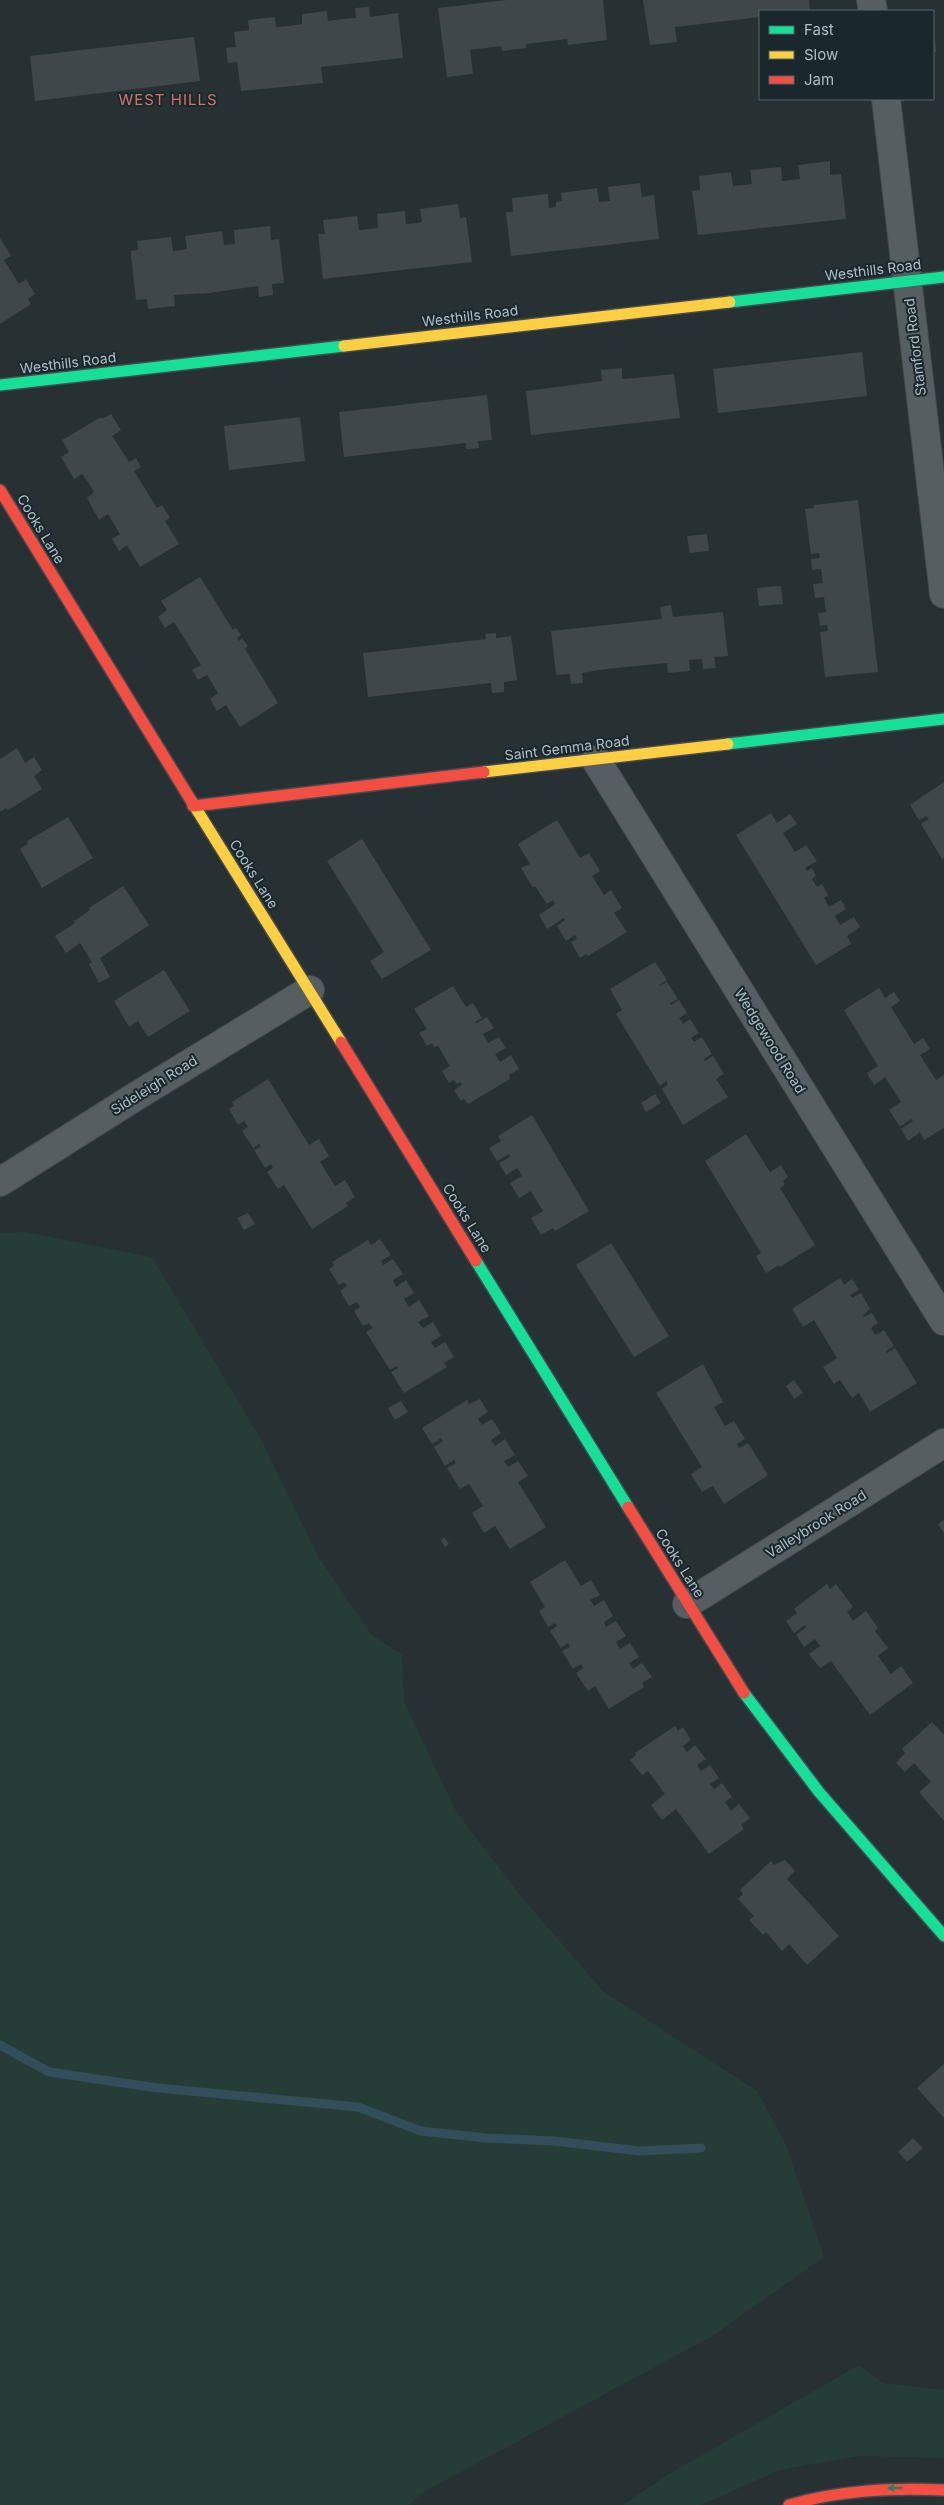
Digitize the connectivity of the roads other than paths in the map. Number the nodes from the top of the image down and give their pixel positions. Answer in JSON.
{"nodes":[{"id":1,"x":886,"y":100,"type":"edge"},
{"id":2,"x":944,"y":277,"type":"edge"},
{"id":3,"x":907,"y":281,"type":"junction"},
{"id":4,"x":0,"y":386,"type":"edge"},
{"id":5,"x":0,"y":490,"type":"edge"},
{"id":6,"x":944,"y":594,"type":"edge"},
{"id":7,"x":944,"y":719,"type":"edge"},
{"id":8,"x":596,"y":760,"type":"junction"},
{"id":9,"x":194,"y":806,"type":"junction"},
{"id":10,"x":310,"y":990,"type":"junction"},
{"id":11,"x":0,"y":1182,"type":"edge"},
{"id":12,"x":944,"y":1321,"type":"edge"},
{"id":13,"x":944,"y":1443,"type":"edge"},
{"id":14,"x":687,"y":1604,"type":"junction"},
{"id":15,"x":944,"y":1936,"type":"edge"},
{"id":16,"x":944,"y":2490,"type":"edge"},
{"id":17,"x":789,"y":2505,"type":"edge"}],
"edges":[{"from":1,"to":3,"type":"street","name":"Stamford Road"},
{"from":2,"to":3,"type":"main road","name":"Westhills Road"},
{"from":3,"to":4,"type":"main road","name":"Westhills Road"},
{"from":3,"to":6,"type":"street","name":"Stamford Road"},
{"from":5,"to":9,"type":"main road","name":"Cooks Lane"},
{"from":7,"to":8,"type":"main road","name":"Saint Gemma Road"},
{"from":8,"to":9,"type":"main road","name":"Saint Gemma Road"},
{"from":8,"to":12,"type":"street","name":"Wedgewood Road"},
{"from":9,"to":10,"type":"main road","name":"Cooks Lane"},
{"from":10,"to":11,"type":"street","name":"Sideleigh Road"},
{"from":10,"to":14,"type":"main road","name":"Cooks Lane"},
{"from":13,"to":14,"type":"street","name":"Valleybrook Road"},
{"from":14,"to":15,"type":"main road","name":"Cooks Lane"},
{"from":16,"to":17,"type":"main road","one_way":true}]}
